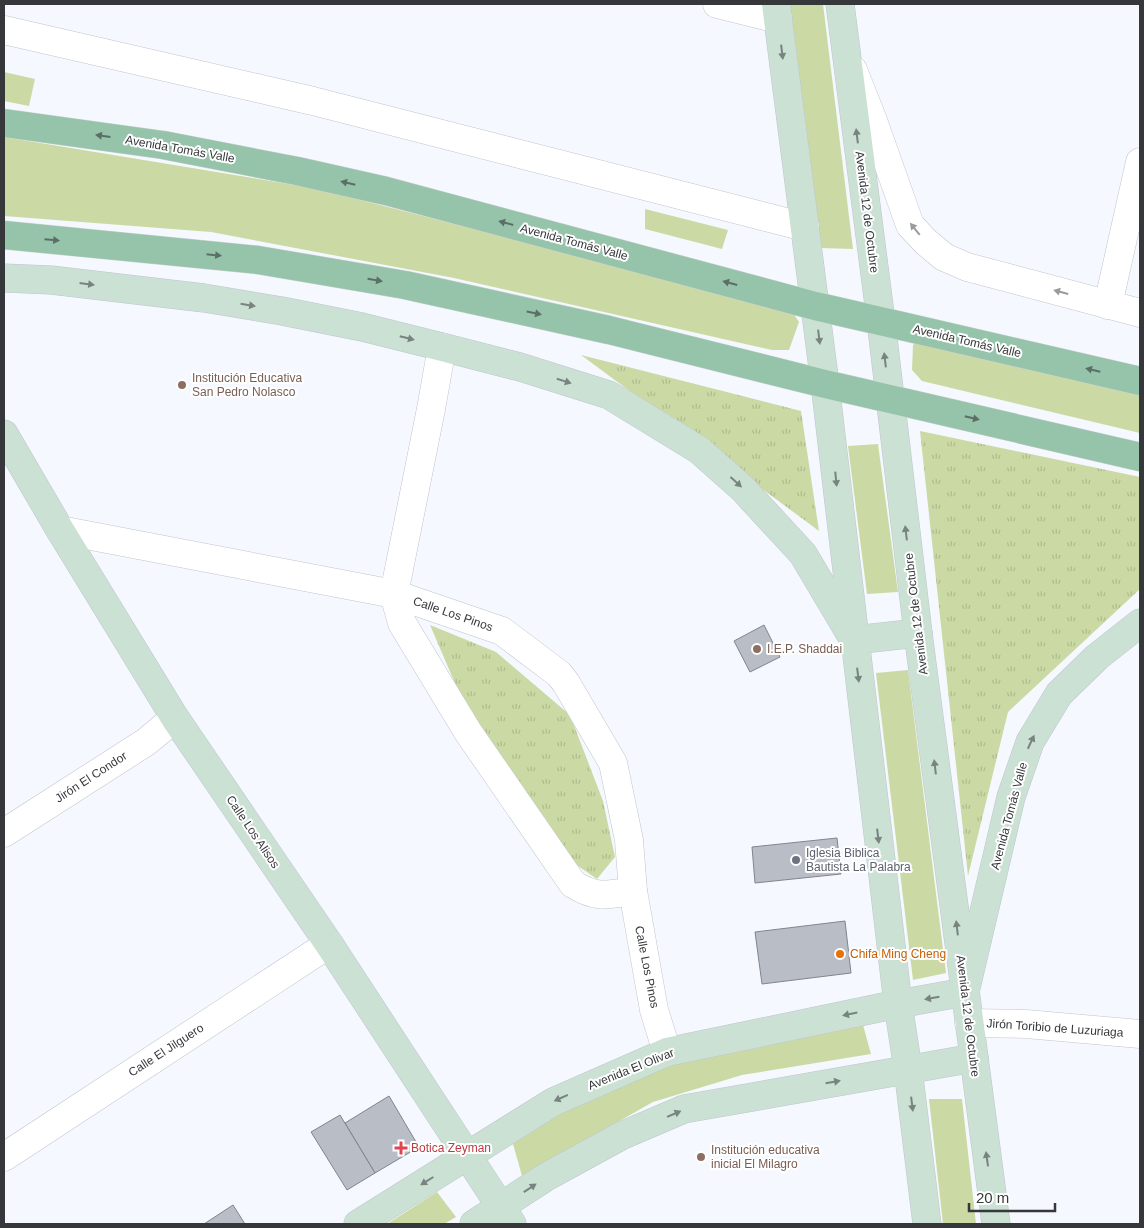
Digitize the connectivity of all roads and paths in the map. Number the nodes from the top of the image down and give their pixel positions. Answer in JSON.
{"nodes":[{"id":1,"x":717,"y":4,"type":"edge"},
{"id":2,"x":840,"y":4,"type":"edge"},
{"id":3,"x":777,"y":11,"type":"edge"},
{"id":4,"x":4,"y":30,"type":"edge"},
{"id":5,"x":847,"y":56,"type":"junction"},
{"id":6,"x":4,"y":123,"type":"edge"},
{"id":7,"x":1140,"y":162,"type":"edge"},
{"id":8,"x":805,"y":227,"type":"junction"},
{"id":9,"x":4,"y":236,"type":"edge"},
{"id":10,"x":4,"y":278,"type":"edge"},
{"id":11,"x":1108,"y":305,"type":"junction"},
{"id":12,"x":816,"y":306,"type":"junction"},
{"id":13,"x":1140,"y":313,"type":"edge"},
{"id":14,"x":881,"y":321,"type":"junction"},
{"id":15,"x":442,"y":347,"type":"junction"},
{"id":16,"x":1140,"y":381,"type":"edge"},
{"id":17,"x":825,"y":384,"type":"junction"},
{"id":18,"x":890,"y":399,"type":"junction"},
{"id":19,"x":4,"y":434,"type":"edge"},
{"id":20,"x":1140,"y":457,"type":"edge"},
{"id":21,"x":60,"y":530,"type":"junction"},
{"id":22,"x":394,"y":594,"type":"junction"},
{"id":23,"x":1140,"y":624,"type":"edge"},
{"id":24,"x":918,"y":633,"type":"junction"},
{"id":25,"x":854,"y":640,"type":"junction"},
{"id":26,"x":175,"y":718,"type":"junction"},
{"id":27,"x":4,"y":833,"type":"edge"},
{"id":28,"x":633,"y":891,"type":"junction"},
{"id":29,"x":329,"y":944,"type":"junction"},
{"id":30,"x":965,"y":992,"type":"junction"},
{"id":31,"x":898,"y":1004,"type":"junction"},
{"id":32,"x":969,"y":1023,"type":"junction"},
{"id":33,"x":1140,"y":1034,"type":"edge"},
{"id":34,"x":667,"y":1052,"type":"junction"},
{"id":35,"x":974,"y":1058,"type":"junction"},
{"id":36,"x":908,"y":1069,"type":"junction"},
{"id":37,"x":468,"y":1155,"type":"junction"},
{"id":38,"x":4,"y":1157,"type":"edge"},
{"id":39,"x":507,"y":1216,"type":"edge"},
{"id":40,"x":358,"y":1224,"type":"edge"},
{"id":41,"x":474,"y":1224,"type":"edge"},
{"id":42,"x":927,"y":1224,"type":"edge"},
{"id":43,"x":996,"y":1224,"type":"edge"}],
"edges":[{"from":1,"to":3,"type":"street"},
{"from":2,"to":5,"type":"main road","name":"Avenida 12 de Octubre"},
{"from":3,"to":8,"type":"main road","one_way":true},
{"from":4,"to":8,"type":"street"},
{"from":11,"to":5,"type":"street","one_way":true},
{"from":14,"to":5,"type":"main road","name":"Avenida 12 de Octubre","one_way":true},
{"from":12,"to":6,"type":"main road","name":"Avenida Tomás Valle","one_way":true},
{"from":7,"to":11,"type":"street"},
{"from":8,"to":12,"type":"main road"},
{"from":9,"to":17,"type":"main road","one_way":true},
{"from":10,"to":15,"type":"main road","one_way":true},
{"from":11,"to":13,"type":"street"},
{"from":12,"to":14,"type":"main road","name":"Avenida Tomás Valle"},
{"from":12,"to":17,"type":"main road","one_way":true},
{"from":16,"to":14,"type":"main road","name":"Avenida Tomás Valle","one_way":true},
{"from":18,"to":14,"type":"main road","name":"Avenida 12 de Octubre","one_way":true},
{"from":15,"to":22,"type":"street"},
{"from":15,"to":25,"type":"main road","one_way":true},
{"from":17,"to":18,"type":"main road"},
{"from":17,"to":25,"type":"main road","one_way":true},
{"from":18,"to":20,"type":"main road","one_way":true},
{"from":24,"to":18,"type":"main road","name":"Avenida 12 de Octubre","one_way":true},
{"from":19,"to":21,"type":"main road","name":"Calle Los Alisos"},
{"from":21,"to":22,"type":"street","name":"Calle Los Pinos"},
{"from":21,"to":26,"type":"main road","name":"Calle Los Alisos"},
{"from":22,"to":28,"type":"street"},
{"from":22,"to":28,"type":"street","name":"Calle Los Pinos"},
{"from":30,"to":23,"type":"main road","name":"Avenida Tomás Valle","one_way":true},
{"from":24,"to":25,"type":"main road"},
{"from":30,"to":24,"type":"main road","name":"Avenida 12 de Octubre","one_way":true},
{"from":25,"to":31,"type":"main road","one_way":true},
{"from":26,"to":27,"type":"street","name":"Jirón El Condor"},
{"from":26,"to":29,"type":"main road","name":"Calle Los Alisos"},
{"from":28,"to":34,"type":"street","name":"Calle Los Pinos"},
{"from":29,"to":37,"type":"main road","name":"Calle Los Alisos"},
{"from":29,"to":38,"type":"street","name":"Calle El Jilguero"},
{"from":30,"to":31,"type":"main road","name":"Avenida El Olivar","one_way":true},
{"from":30,"to":32,"type":"main road","name":"Avenida 12 de Octubre"},
{"from":31,"to":34,"type":"main road","name":"Avenida El Olivar","one_way":true},
{"from":31,"to":36,"type":"main road"},
{"from":32,"to":33,"type":"street","name":"Jirón Toribio de Luzuriaga"},
{"from":32,"to":35,"type":"main road","name":"Avenida 12 de Octubre"},
{"from":34,"to":37,"type":"main road","name":"Avenida El Olivar","one_way":true},
{"from":35,"to":36,"type":"main road"},
{"from":43,"to":35,"type":"main road","name":"Avenida 12 de Octubre","one_way":true},
{"from":39,"to":36,"type":"main road","one_way":true},
{"from":36,"to":42,"type":"main road","one_way":true},
{"from":37,"to":39,"type":"main road","name":"Calle Los Alisos"},
{"from":37,"to":40,"type":"main road","name":"Avenida El Olivar","one_way":true},
{"from":39,"to":41,"type":"main road"}]}
